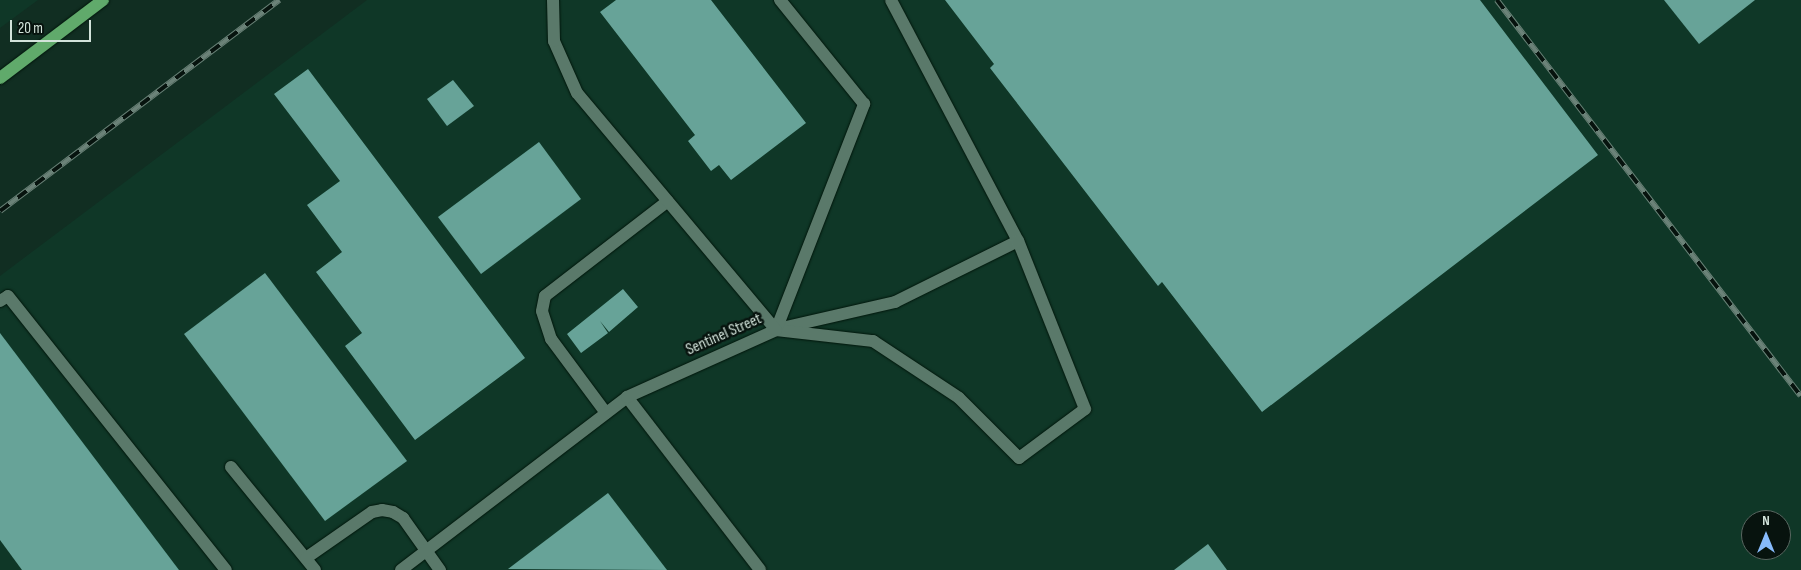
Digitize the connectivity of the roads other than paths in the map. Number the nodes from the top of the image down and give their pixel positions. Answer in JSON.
{"nodes":[{"id":1,"x":103,"y":0,"type":"edge"},
{"id":2,"x":553,"y":0,"type":"edge"},
{"id":3,"x":780,"y":0,"type":"edge"},
{"id":4,"x":891,"y":0,"type":"edge"},
{"id":5,"x":0,"y":78,"type":"edge"},
{"id":6,"x":668,"y":201,"type":"junction"},
{"id":7,"x":1018,"y":241,"type":"junction"},
{"id":8,"x":0,"y":302,"type":"edge"},
{"id":9,"x":776,"y":330,"type":"junction"},
{"id":10,"x":627,"y":397,"type":"junction"},
{"id":11,"x":606,"y":413,"type":"junction"},
{"id":12,"x":231,"y":467,"type":"dead end"},
{"id":13,"x":426,"y":551,"type":"junction"},
{"id":14,"x":306,"y":558,"type":"junction"},
{"id":15,"x":226,"y":570,"type":"edge"},
{"id":16,"x":315,"y":570,"type":"edge"},
{"id":17,"x":401,"y":570,"type":"edge"},
{"id":18,"x":440,"y":570,"type":"edge"},
{"id":19,"x":760,"y":570,"type":"edge"}],
"edges":[{"from":1,"to":5,"type":"main road"},
{"from":2,"to":6,"type":"street","name":"Sentinel Street"},
{"from":3,"to":9,"type":"street"},
{"from":4,"to":7,"type":"street"},
{"from":6,"to":9,"type":"street","name":"Sentinel Street"},
{"from":6,"to":11,"type":"street"},
{"from":7,"to":9,"type":"street"},
{"from":7,"to":9,"type":"street"},
{"from":8,"to":15,"type":"street"},
{"from":9,"to":10,"type":"street","name":"Sentinel Street"},
{"from":10,"to":11,"type":"street","name":"Sentinel Street"},
{"from":10,"to":19,"type":"street"},
{"from":11,"to":13,"type":"street","name":"Sentinel Street"},
{"from":12,"to":14,"type":"street"},
{"from":13,"to":14,"type":"street"},
{"from":13,"to":17,"type":"street","name":"Sentinel Street"},
{"from":13,"to":18,"type":"street"},
{"from":14,"to":16,"type":"street"}]}
